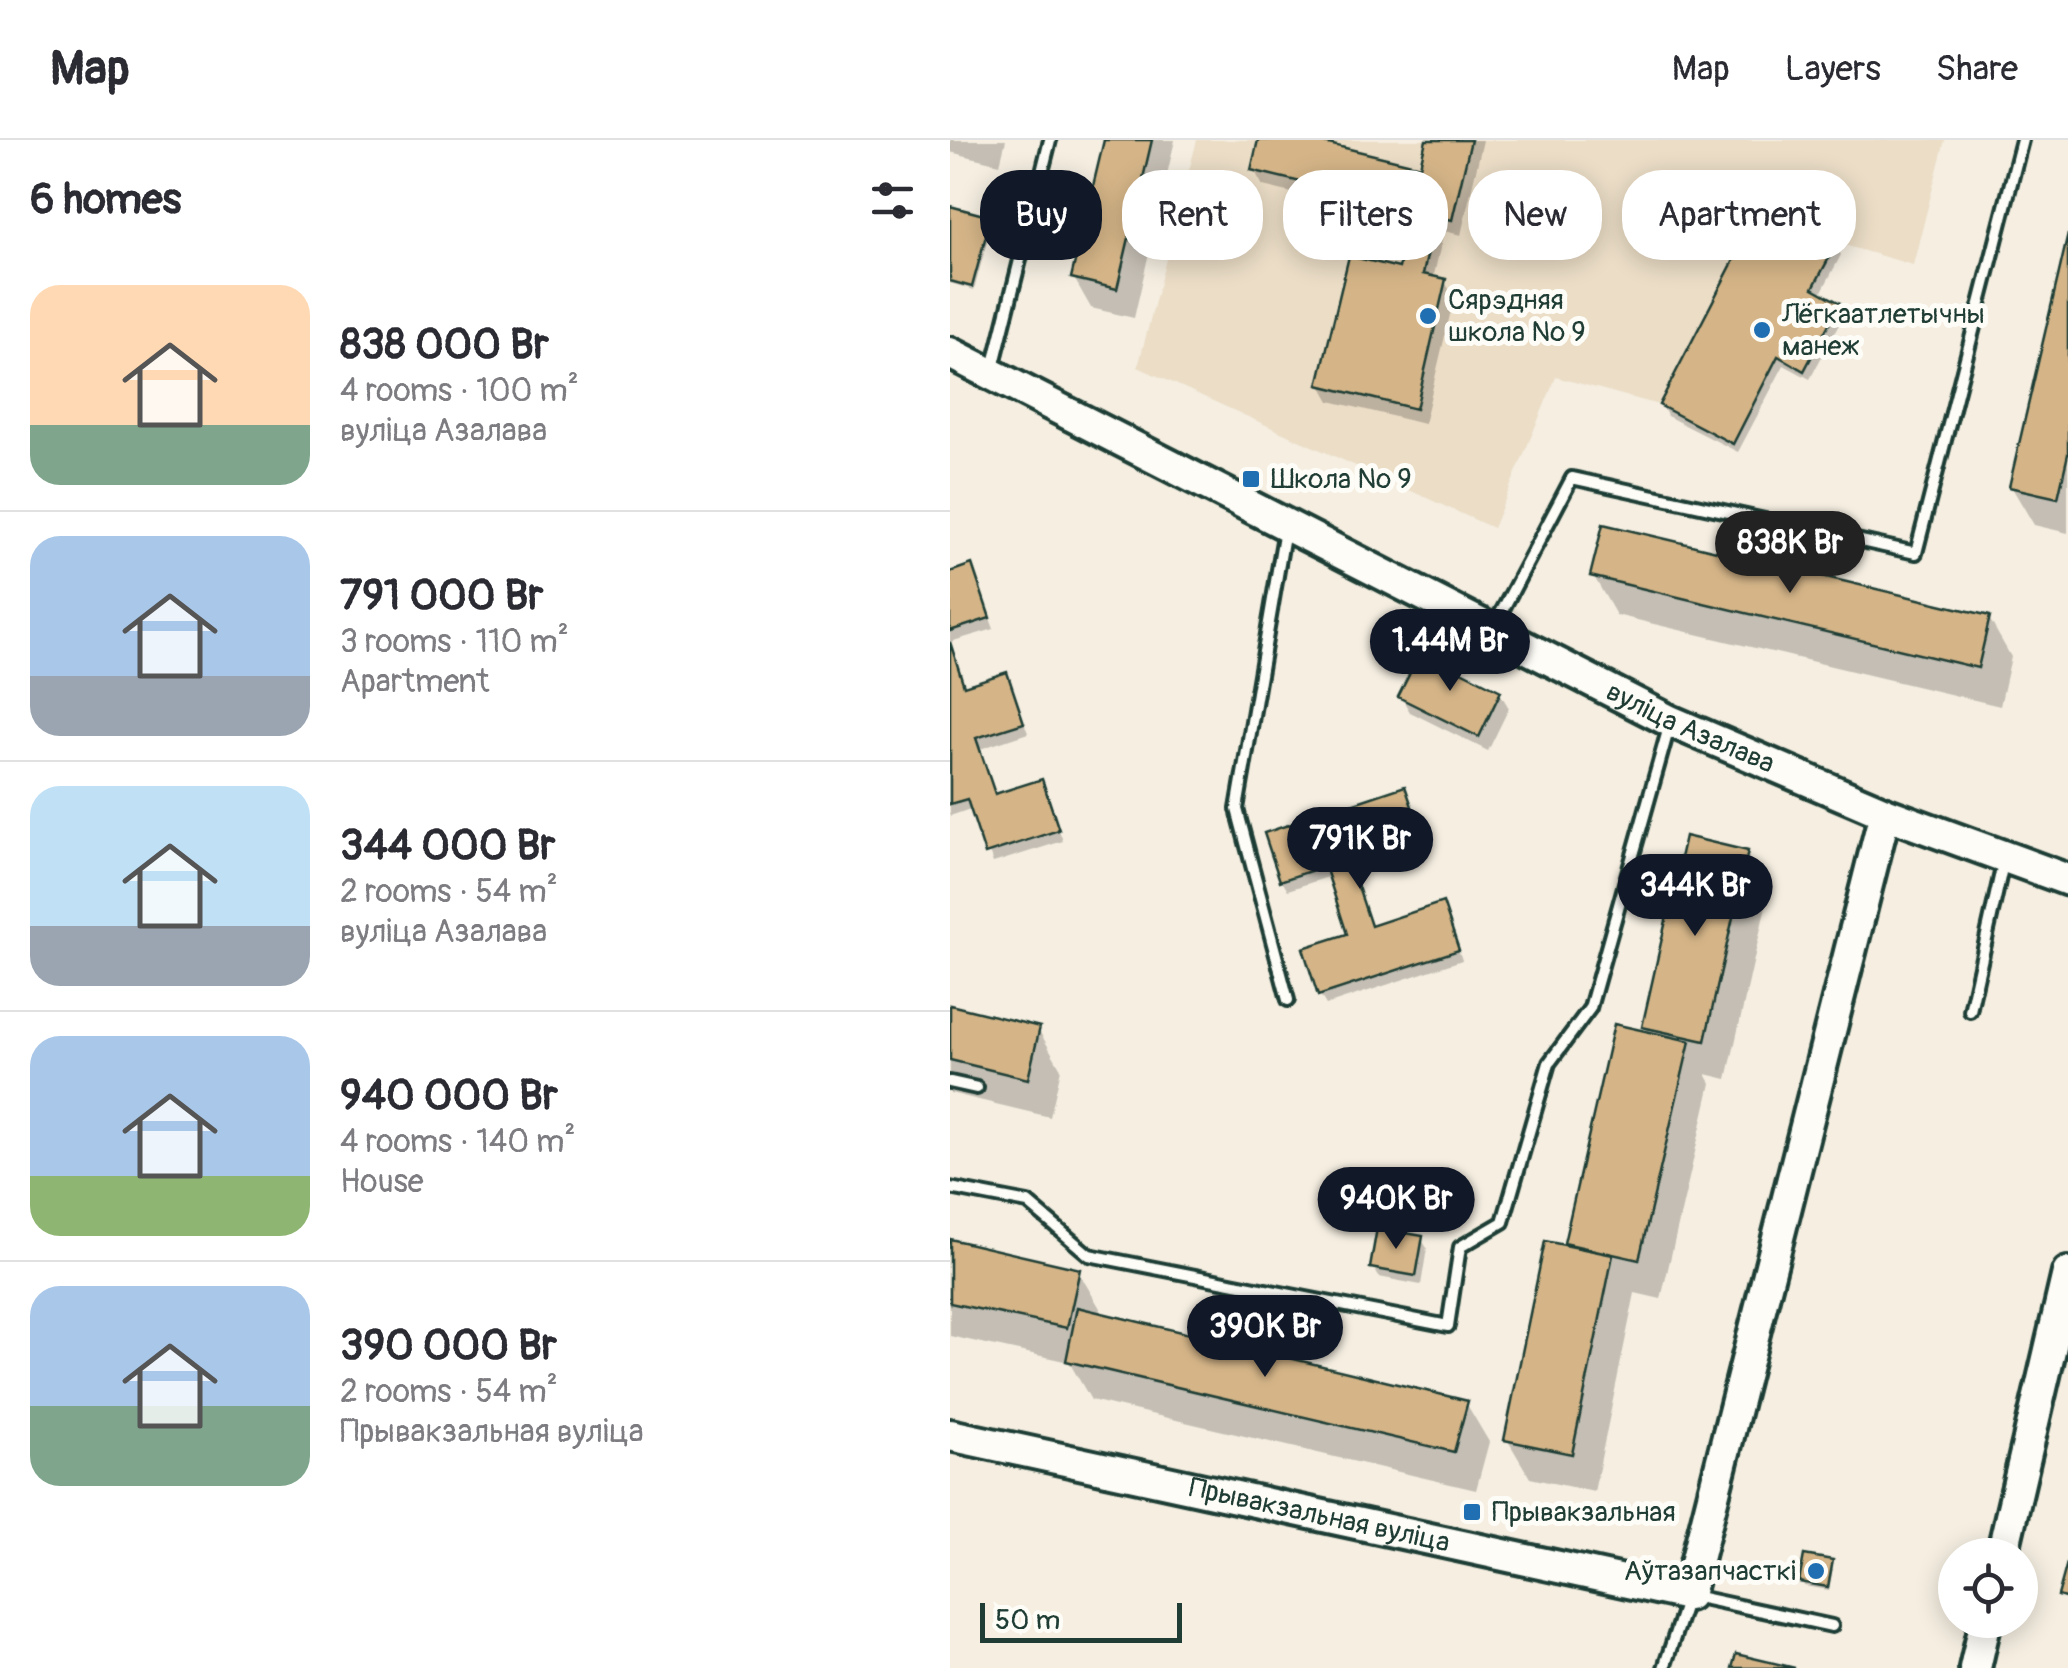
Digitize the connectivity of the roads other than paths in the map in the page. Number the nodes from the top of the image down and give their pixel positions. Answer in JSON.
{"nodes":[{"id":1,"x":1050,"y":140,"type":"edge"},
{"id":2,"x":2022,"y":140,"type":"edge"},
{"id":3,"x":950,"y":353,"type":"edge"},
{"id":4,"x":991,"y":373,"type":"junction"},
{"id":5,"x":1286,"y":524,"type":"junction"},
{"id":6,"x":1493,"y":629,"type":"junction"},
{"id":7,"x":1670,"y":721,"type":"junction"},
{"id":8,"x":1885,"y":813,"type":"junction"},
{"id":9,"x":2004,"y":858,"type":"junction"},
{"id":10,"x":2068,"y":880,"type":"edge"},
{"id":11,"x":1288,"y":1000,"type":"dead end"},
{"id":12,"x":1970,"y":1010,"type":"dead end"},
{"id":13,"x":950,"y":1082,"type":"edge"},
{"id":14,"x":977,"y":1088,"type":"dead end"},
{"id":15,"x":950,"y":1188,"type":"edge"},
{"id":16,"x":2068,"y":1273,"type":"edge"},
{"id":17,"x":950,"y":1436,"type":"edge"},
{"id":18,"x":2006,"y":1538,"type":"edge"},
{"id":19,"x":1688,"y":1596,"type":"junction"},
{"id":20,"x":1832,"y":1626,"type":"dead end"},
{"id":21,"x":1982,"y":1638,"type":"edge"},
{"id":22,"x":1666,"y":1666,"type":"edge"},
{"id":23,"x":1975,"y":1668,"type":"edge"}],
"edges":[{"from":1,"to":4,"type":"lane"},
{"from":2,"to":6,"type":"lane"},
{"from":3,"to":4,"type":"street","name":"вуліца Азалава"},
{"from":4,"to":5,"type":"street","name":"вуліца Азалава"},
{"from":5,"to":6,"type":"street","name":"вуліца Азалава"},
{"from":5,"to":11,"type":"lane"},
{"from":6,"to":7,"type":"street","name":"вуліца Азалава"},
{"from":7,"to":8,"type":"street","name":"вуліца Азалава"},
{"from":7,"to":15,"type":"lane"},
{"from":8,"to":9,"type":"street","name":"вуліца Азалава"},
{"from":8,"to":19,"type":"street"},
{"from":9,"to":10,"type":"street","name":"вуліца Азалава"},
{"from":9,"to":12,"type":"lane"},
{"from":13,"to":14,"type":"lane"},
{"from":16,"to":18,"type":"street"},
{"from":17,"to":19,"type":"street","name":"Прывакзальная вуліца"},
{"from":19,"to":20,"type":"lane"},
{"from":19,"to":22,"type":"lane"},
{"from":21,"to":23,"type":"street"}]}
